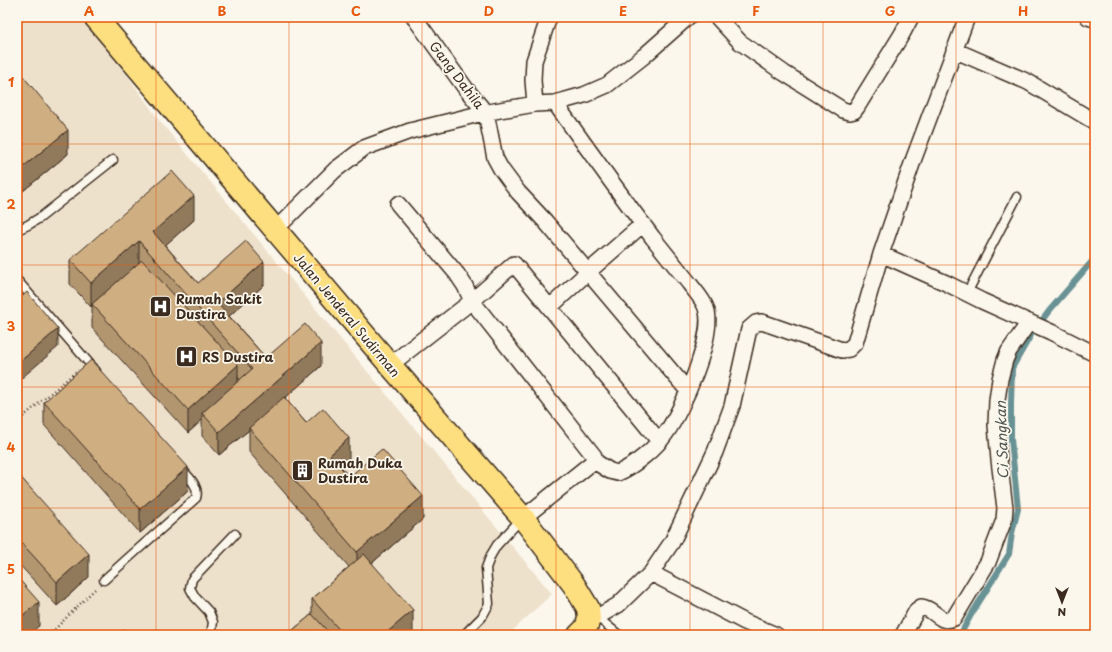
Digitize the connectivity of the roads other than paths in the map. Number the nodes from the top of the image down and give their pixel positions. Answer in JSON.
{"nodes":[{"id":1,"x":414,"y":17,"type":"edge"},
{"id":2,"x":549,"y":17,"type":"edge"},
{"id":3,"x":688,"y":17,"type":"edge"},
{"id":4,"x":717,"y":17,"type":"edge"},
{"id":5,"x":911,"y":17,"type":"edge"},
{"id":6,"x":967,"y":17,"type":"edge"},
{"id":7,"x":103,"y":20,"type":"edge"},
{"id":8,"x":954,"y":50,"type":"junction"},
{"id":9,"x":555,"y":103,"type":"junction"},
{"id":10,"x":535,"y":104,"type":"junction"},
{"id":11,"x":486,"y":113,"type":"junction"},
{"id":12,"x":1095,"y":122,"type":"edge"},
{"id":13,"x":113,"y":160,"type":"dead end"},
{"id":14,"x":1017,"y":197,"type":"dead end"},
{"id":15,"x":398,"y":204,"type":"dead end"},
{"id":16,"x":643,"y":224,"type":"junction"},
{"id":17,"x":17,"y":230,"type":"edge"},
{"id":18,"x":275,"y":230,"type":"junction"},
{"id":19,"x":881,"y":254,"type":"junction"},
{"id":20,"x":588,"y":272,"type":"junction"},
{"id":21,"x":17,"y":280,"type":"edge"},
{"id":22,"x":967,"y":293,"type":"junction"},
{"id":23,"x":472,"y":301,"type":"junction"},
{"id":24,"x":550,"y":308,"type":"junction"},
{"id":25,"x":1036,"y":325,"type":"junction"},
{"id":26,"x":1095,"y":354,"type":"edge"},
{"id":27,"x":390,"y":365,"type":"junction"},
{"id":28,"x":102,"y":378,"type":"edge"},
{"id":29,"x":688,"y":391,"type":"junction"},
{"id":30,"x":659,"y":441,"type":"junction"},
{"id":31,"x":594,"y":461,"type":"junction"},
{"id":32,"x":178,"y":464,"type":"edge"},
{"id":33,"x":523,"y":518,"type":"junction"},
{"id":34,"x":235,"y":534,"type":"dead end"},
{"id":35,"x":651,"y":573,"type":"junction"},
{"id":36,"x":104,"y":580,"type":"road end"},
{"id":37,"x":588,"y":624,"type":"edge"},
{"id":38,"x":211,"y":635,"type":"edge"},
{"id":39,"x":464,"y":635,"type":"edge"},
{"id":40,"x":619,"y":635,"type":"edge"},
{"id":41,"x":776,"y":635,"type":"edge"},
{"id":42,"x":903,"y":635,"type":"edge"}],
"edges":[{"from":1,"to":11,"type":"street","name":"Gang Dahila"},
{"from":2,"to":10,"type":"street"},
{"from":3,"to":9,"type":"street"},
{"from":4,"to":5,"type":"street"},
{"from":6,"to":8,"type":"street"},
{"from":7,"to":18,"type":"main road","name":"Jalan Jenderal Sudirman"},
{"from":8,"to":12,"type":"street"},
{"from":8,"to":19,"type":"street"},
{"from":9,"to":10,"type":"street"},
{"from":9,"to":16,"type":"street"},
{"from":10,"to":11,"type":"street"},
{"from":11,"to":18,"type":"street"},
{"from":11,"to":20,"type":"street"},
{"from":13,"to":17,"type":"lane"},
{"from":14,"to":22,"type":"lane"},
{"from":15,"to":23,"type":"street"},
{"from":16,"to":20,"type":"street"},
{"from":16,"to":29,"type":"street"},
{"from":18,"to":27,"type":"main road","name":"Jalan Jenderal Sudirman"},
{"from":19,"to":22,"type":"street"},
{"from":19,"to":35,"type":"street"},
{"from":20,"to":24,"type":"street"},
{"from":20,"to":29,"type":"street"},
{"from":21,"to":28,"type":"lane"},
{"from":22,"to":25,"type":"street"},
{"from":23,"to":24,"type":"street"},
{"from":23,"to":27,"type":"street"},
{"from":23,"to":31,"type":"street"},
{"from":24,"to":30,"type":"street"},
{"from":25,"to":26,"type":"street"},
{"from":25,"to":42,"type":"street"},
{"from":27,"to":33,"type":"main road","name":"Jalan Jenderal Sudirman"},
{"from":29,"to":30,"type":"street"},
{"from":30,"to":31,"type":"street"},
{"from":31,"to":33,"type":"street"},
{"from":32,"to":36,"type":"lane"},
{"from":33,"to":37,"type":"main road","name":"Jalan Jenderal Sudirman"},
{"from":33,"to":39,"type":"lane"},
{"from":34,"to":38,"type":"lane"},
{"from":35,"to":37,"type":"street"},
{"from":35,"to":41,"type":"street"},
{"from":37,"to":40,"type":"lane"}]}
